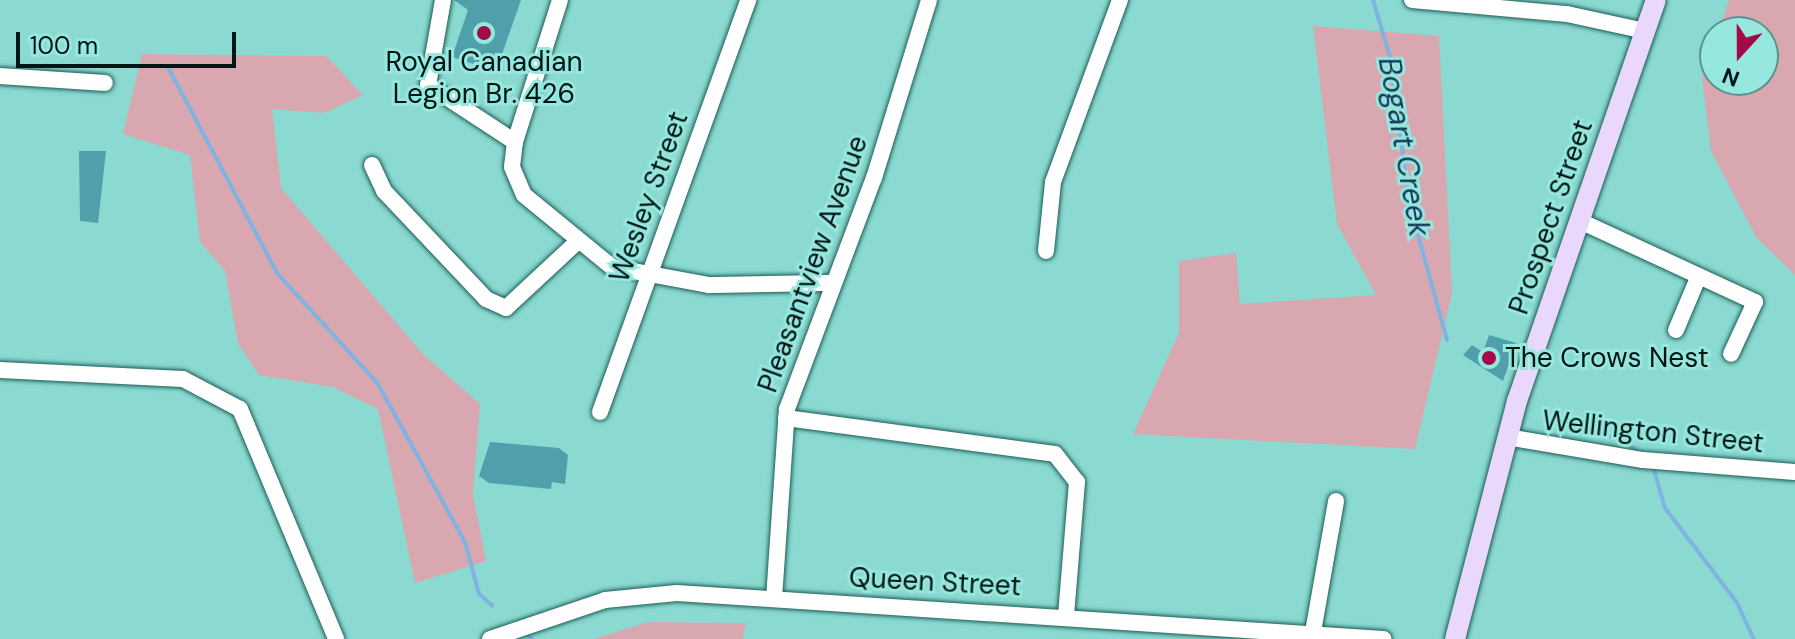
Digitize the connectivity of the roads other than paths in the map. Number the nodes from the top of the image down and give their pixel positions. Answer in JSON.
{"nodes":[{"id":1,"x":443,"y":0,"type":"edge"},
{"id":2,"x":560,"y":0,"type":"edge"},
{"id":3,"x":748,"y":0,"type":"edge"},
{"id":4,"x":929,"y":0,"type":"edge"},
{"id":5,"x":1120,"y":0,"type":"edge"},
{"id":6,"x":1412,"y":0,"type":"edge"},
{"id":7,"x":1656,"y":0,"type":"edge"},
{"id":8,"x":1448,"y":1,"type":"edge"},
{"id":9,"x":1645,"y":31,"type":"junction"},
{"id":10,"x":0,"y":76,"type":"edge"},
{"id":11,"x":105,"y":83,"type":"dead end"},
{"id":12,"x":515,"y":142,"type":"junction"},
{"id":13,"x":372,"y":165,"type":"dead end"},
{"id":14,"x":1580,"y":221,"type":"junction"},
{"id":15,"x":576,"y":243,"type":"junction"},
{"id":16,"x":1046,"y":251,"type":"dead end"},
{"id":17,"x":648,"y":277,"type":"junction"},
{"id":18,"x":1698,"y":278,"type":"junction"},
{"id":19,"x":829,"y":283,"type":"junction"},
{"id":20,"x":1676,"y":330,"type":"dead end"},
{"id":21,"x":1731,"y":354,"type":"dead end"},
{"id":22,"x":0,"y":370,"type":"edge"},
{"id":23,"x":600,"y":412,"type":"dead end"},
{"id":24,"x":786,"y":418,"type":"junction"},
{"id":25,"x":1507,"y":437,"type":"junction"},
{"id":26,"x":1795,"y":472,"type":"edge"},
{"id":27,"x":1336,"y":501,"type":"dead end"},
{"id":28,"x":774,"y":599,"type":"junction"},
{"id":29,"x":1066,"y":615,"type":"junction"},
{"id":30,"x":1313,"y":632,"type":"junction"},
{"id":31,"x":336,"y":639,"type":"edge"},
{"id":32,"x":490,"y":639,"type":"edge"},
{"id":33,"x":1384,"y":639,"type":"edge"},
{"id":34,"x":1455,"y":639,"type":"edge"}],
"edges":[{"from":1,"to":12,"type":"street"},
{"from":2,"to":12,"type":"street"},
{"from":3,"to":17,"type":"street","name":"Wesley Street"},
{"from":4,"to":19,"type":"street","name":"Pleasantview Avenue"},
{"from":5,"to":16,"type":"street"},
{"from":6,"to":8,"type":"street"},
{"from":7,"to":9,"type":"main road","name":"Prospect Street"},
{"from":8,"to":9,"type":"street"},
{"from":9,"to":14,"type":"main road","name":"Prospect Street"},
{"from":10,"to":11,"type":"street"},
{"from":12,"to":15,"type":"street"},
{"from":13,"to":15,"type":"street"},
{"from":14,"to":18,"type":"street"},
{"from":14,"to":25,"type":"main road","name":"Prospect Street"},
{"from":15,"to":17,"type":"street"},
{"from":17,"to":19,"type":"street"},
{"from":17,"to":23,"type":"street","name":"Wesley Street"},
{"from":18,"to":20,"type":"street"},
{"from":18,"to":21,"type":"street"},
{"from":19,"to":24,"type":"street","name":"Pleasantview Avenue"},
{"from":22,"to":31,"type":"street"},
{"from":24,"to":28,"type":"street","name":"Pleasantview Avenue"},
{"from":24,"to":29,"type":"street"},
{"from":25,"to":26,"type":"street","name":"Wellington Street"},
{"from":25,"to":34,"type":"main road","name":"Prospect Street"},
{"from":27,"to":30,"type":"street"},
{"from":28,"to":29,"type":"street","name":"Queen Street"},
{"from":28,"to":32,"type":"street","name":"Queen Street"},
{"from":29,"to":30,"type":"street","name":"Queen Street"},
{"from":30,"to":33,"type":"street","name":"Queen Street"}]}
